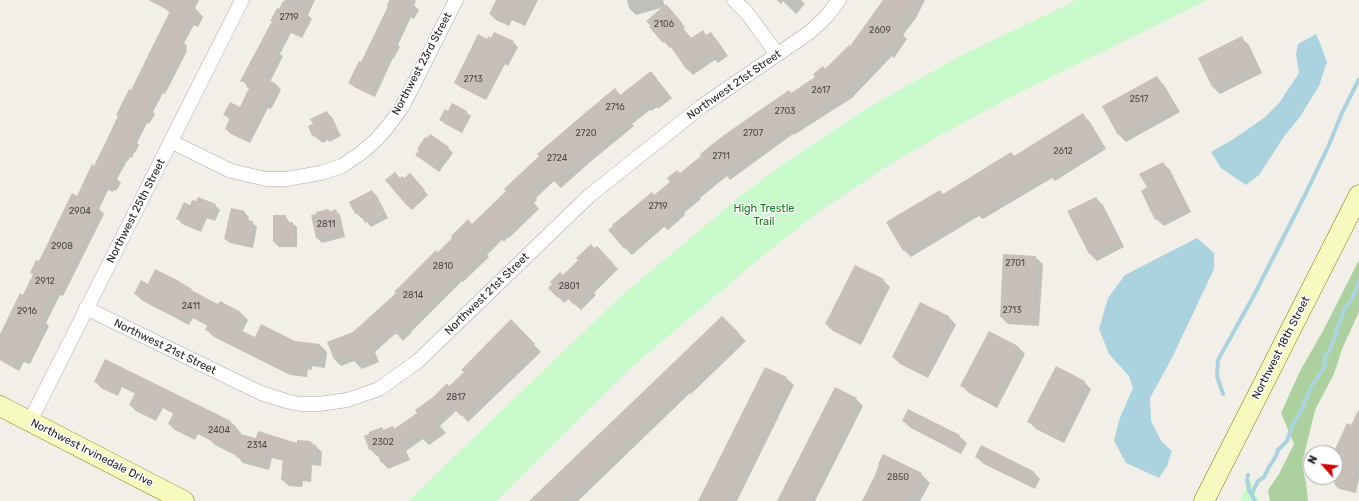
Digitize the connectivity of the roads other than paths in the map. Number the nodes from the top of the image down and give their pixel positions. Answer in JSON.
{"nodes":[{"id":1,"x":242,"y":0,"type":"edge"},
{"id":2,"x":456,"y":0,"type":"edge"},
{"id":3,"x":734,"y":0,"type":"edge"},
{"id":4,"x":839,"y":0,"type":"edge"},
{"id":5,"x":777,"y":54,"type":"junction"},
{"id":6,"x":172,"y":142,"type":"junction"},
{"id":7,"x":1359,"y":195,"type":"edge"},
{"id":8,"x":86,"y":308,"type":"junction"},
{"id":9,"x":0,"y":406,"type":"edge"},
{"id":10,"x":30,"y":421,"type":"junction"},
{"id":11,"x":184,"y":501,"type":"edge"},
{"id":12,"x":1204,"y":501,"type":"edge"}],
"edges":[{"from":1,"to":6,"type":"street","name":"Northwest 25th Street"},
{"from":2,"to":6,"type":"street","name":"Northwest 23rd Street"},
{"from":3,"to":5,"type":"street"},
{"from":4,"to":5,"type":"street","name":"Northwest 21st Street"},
{"from":5,"to":8,"type":"street","name":"Northwest 21st Street"},
{"from":6,"to":8,"type":"street","name":"Northwest 25th Street"},
{"from":7,"to":12,"type":"main road","name":"Northwest 18th Street"},
{"from":8,"to":10,"type":"street","name":"Northwest 25th Street"},
{"from":9,"to":10,"type":"main road","name":"Northwest Irvinedale Drive"},
{"from":10,"to":11,"type":"main road","name":"Northwest Irvinedale Drive"}]}
